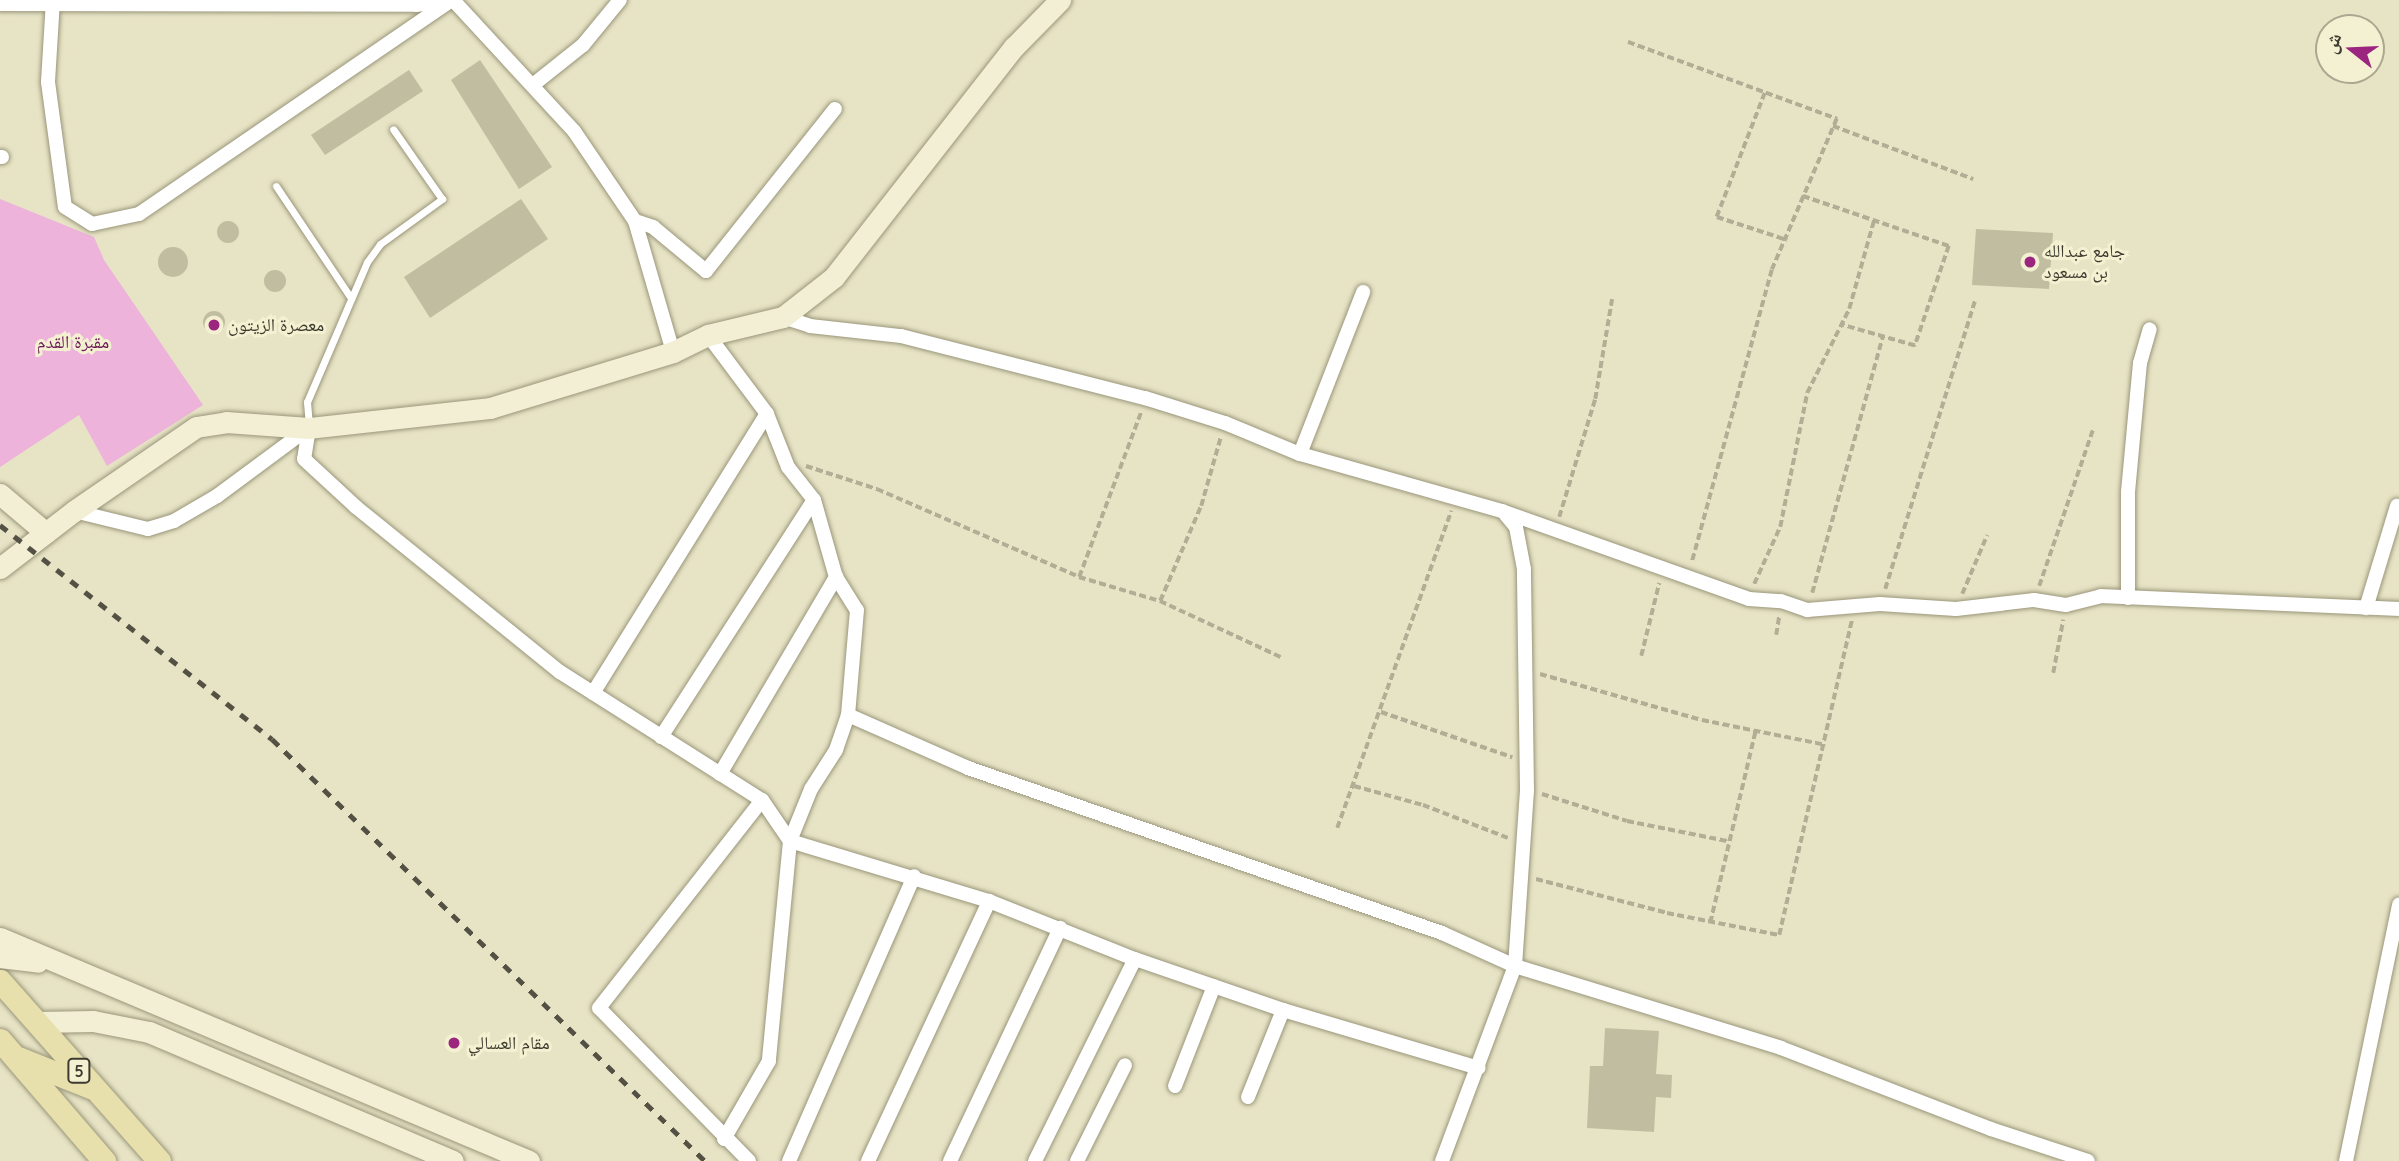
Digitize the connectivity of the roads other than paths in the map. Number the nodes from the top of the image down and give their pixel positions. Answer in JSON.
{"nodes":[{"id":1,"x":452,"y":0,"type":"edge"},
{"id":2,"x":620,"y":0,"type":"edge"},
{"id":3,"x":1060,"y":0,"type":"edge"},
{"id":4,"x":53,"y":3,"type":"edge"},
{"id":5,"x":0,"y":4,"type":"edge"},
{"id":6,"x":534,"y":84,"type":"junction"},
{"id":7,"x":835,"y":109,"type":"dead end"},
{"id":8,"x":393,"y":130,"type":"dead end"},
{"id":9,"x":276,"y":186,"type":"dead end"},
{"id":10,"x":635,"y":221,"type":"junction"},
{"id":11,"x":1363,"y":292,"type":"dead end"},
{"id":12,"x":351,"y":298,"type":"junction"},
{"id":13,"x":783,"y":317,"type":"junction"},
{"id":14,"x":2150,"y":329,"type":"dead end"},
{"id":15,"x":708,"y":335,"type":"junction"},
{"id":16,"x":673,"y":352,"type":"junction"},
{"id":17,"x":767,"y":414,"type":"junction"},
{"id":18,"x":309,"y":428,"type":"junction"},
{"id":19,"x":1300,"y":454,"type":"junction"},
{"id":20,"x":0,"y":494,"type":"edge"},
{"id":21,"x":814,"y":500,"type":"junction"},
{"id":22,"x":2397,"y":506,"type":"dead end"},
{"id":23,"x":74,"y":511,"type":"junction"},
{"id":24,"x":1502,"y":511,"type":"junction"},
{"id":25,"x":46,"y":533,"type":"junction"},
{"id":26,"x":0,"y":568,"type":"edge"},
{"id":27,"x":836,"y":577,"type":"junction"},
{"id":28,"x":2128,"y":598,"type":"junction"},
{"id":29,"x":2366,"y":608,"type":"junction"},
{"id":30,"x":2399,"y":609,"type":"edge"},
{"id":31,"x":593,"y":693,"type":"junction"},
{"id":32,"x":848,"y":715,"type":"junction"},
{"id":33,"x":661,"y":737,"type":"junction"},
{"id":34,"x":720,"y":774,"type":"junction"},
{"id":35,"x":762,"y":800,"type":"junction"},
{"id":36,"x":790,"y":841,"type":"junction"},
{"id":37,"x":914,"y":876,"type":"junction"},
{"id":38,"x":989,"y":901,"type":"junction"},
{"id":39,"x":2399,"y":904,"type":"edge"},
{"id":40,"x":1060,"y":928,"type":"junction"},
{"id":41,"x":0,"y":938,"type":"edge"},
{"id":42,"x":0,"y":957,"type":"edge"},
{"id":43,"x":1135,"y":959,"type":"junction"},
{"id":44,"x":57,"y":964,"type":"junction"},
{"id":45,"x":1514,"y":966,"type":"junction"},
{"id":46,"x":0,"y":981,"type":"edge"},
{"id":47,"x":1214,"y":985,"type":"junction"},
{"id":48,"x":1283,"y":1010,"type":"junction"},
{"id":49,"x":37,"y":1023,"type":"junction"},
{"id":50,"x":7,"y":1048,"type":"edge"},
{"id":51,"x":1125,"y":1065,"type":"dead end"},
{"id":52,"x":1479,"y":1068,"type":"junction"},
{"id":53,"x":1175,"y":1086,"type":"dead end"},
{"id":54,"x":96,"y":1089,"type":"junction"},
{"id":55,"x":1248,"y":1097,"type":"dead end"},
{"id":56,"x":724,"y":1139,"type":"junction"},
{"id":57,"x":104,"y":1161,"type":"edge"},
{"id":58,"x":159,"y":1161,"type":"edge"},
{"id":59,"x":453,"y":1161,"type":"edge"},
{"id":60,"x":529,"y":1161,"type":"edge"},
{"id":61,"x":749,"y":1161,"type":"edge"},
{"id":62,"x":789,"y":1161,"type":"edge"},
{"id":63,"x":868,"y":1161,"type":"edge"},
{"id":64,"x":950,"y":1161,"type":"edge"},
{"id":65,"x":1035,"y":1161,"type":"edge"},
{"id":66,"x":1077,"y":1161,"type":"edge"},
{"id":67,"x":1442,"y":1161,"type":"edge"},
{"id":68,"x":2088,"y":1161,"type":"edge"},
{"id":69,"x":2346,"y":1161,"type":"edge"}],
"edges":[{"from":1,"to":4,"type":"street"},
{"from":1,"to":4,"type":"street"},
{"from":1,"to":6,"type":"street"},
{"from":2,"to":6,"type":"street"},
{"from":3,"to":13,"type":"street"},
{"from":4,"to":5,"type":"street"},
{"from":6,"to":10,"type":"street"},
{"from":7,"to":10,"type":"street"},
{"from":8,"to":12,"type":"lane"},
{"from":9,"to":12,"type":"lane"},
{"from":10,"to":16,"type":"street"},
{"from":11,"to":19,"type":"street"},
{"from":12,"to":18,"type":"lane"},
{"from":13,"to":15,"type":"street"},
{"from":13,"to":19,"type":"street"},
{"from":14,"to":28,"type":"street"},
{"from":15,"to":16,"type":"street"},
{"from":15,"to":17,"type":"street"},
{"from":16,"to":18,"type":"street"},
{"from":17,"to":21,"type":"street"},
{"from":17,"to":31,"type":"street"},
{"from":18,"to":23,"type":"street"},
{"from":18,"to":23,"type":"street"},
{"from":18,"to":31,"type":"street"},
{"from":19,"to":24,"type":"street"},
{"from":20,"to":25,"type":"street"},
{"from":21,"to":27,"type":"street"},
{"from":21,"to":33,"type":"street"},
{"from":22,"to":29,"type":"street"},
{"from":23,"to":25,"type":"street"},
{"from":24,"to":28,"type":"street"},
{"from":24,"to":45,"type":"street"},
{"from":25,"to":26,"type":"street"},
{"from":27,"to":32,"type":"street"},
{"from":27,"to":34,"type":"street"},
{"from":28,"to":29,"type":"street"},
{"from":29,"to":30,"type":"street"},
{"from":31,"to":33,"type":"street"},
{"from":32,"to":36,"type":"street"},
{"from":32,"to":45,"type":"street"},
{"from":33,"to":34,"type":"street"},
{"from":34,"to":35,"type":"street"},
{"from":35,"to":36,"type":"street"},
{"from":35,"to":56,"type":"street"},
{"from":36,"to":37,"type":"street"},
{"from":36,"to":56,"type":"street"},
{"from":37,"to":38,"type":"street"},
{"from":37,"to":62,"type":"street"},
{"from":38,"to":40,"type":"street"},
{"from":38,"to":63,"type":"street"},
{"from":39,"to":69,"type":"street"},
{"from":40,"to":43,"type":"street"},
{"from":40,"to":64,"type":"street"},
{"from":41,"to":44,"type":"street"},
{"from":42,"to":44,"type":"street"},
{"from":43,"to":47,"type":"street"},
{"from":43,"to":65,"type":"street"},
{"from":44,"to":60,"type":"street"},
{"from":45,"to":52,"type":"street"},
{"from":45,"to":68,"type":"street"},
{"from":46,"to":49,"type":"main road","number":"5"},
{"from":47,"to":48,"type":"street"},
{"from":47,"to":53,"type":"street"},
{"from":48,"to":52,"type":"street"},
{"from":48,"to":55,"type":"street"},
{"from":49,"to":54,"type":"main road","number":"5"},
{"from":49,"to":59,"type":"street"},
{"from":50,"to":54,"type":"main road"},
{"from":50,"to":57,"type":"main road","number":"5"},
{"from":51,"to":66,"type":"street"},
{"from":52,"to":67,"type":"street"},
{"from":54,"to":58,"type":"main road","number":"5"},
{"from":56,"to":61,"type":"street"}]}
